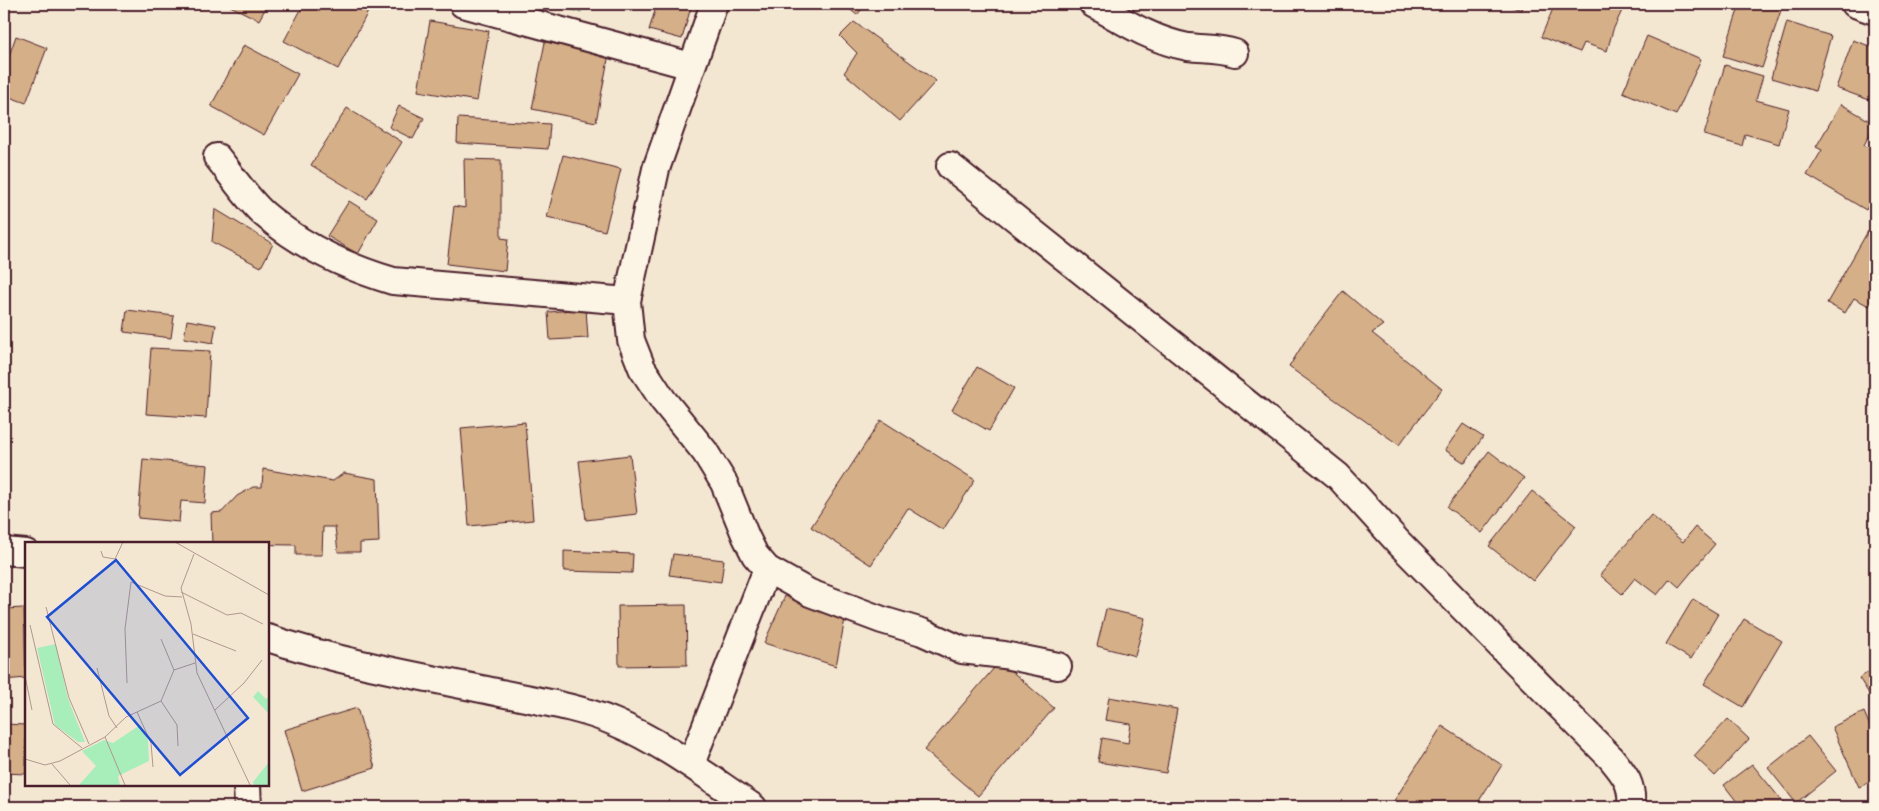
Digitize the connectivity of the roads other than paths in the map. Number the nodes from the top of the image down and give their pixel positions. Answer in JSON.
{"nodes":[{"id":1,"x":463,"y":4,"type":"edge"},
{"id":2,"x":714,"y":4,"type":"edge"},
{"id":3,"x":1093,"y":4,"type":"edge"},
{"id":4,"x":1855,"y":4,"type":"edge"},
{"id":5,"x":1875,"y":11,"type":"edge"},
{"id":6,"x":1235,"y":53,"type":"dead end"},
{"id":7,"x":691,"y":66,"type":"junction"},
{"id":8,"x":217,"y":157,"type":"dead end"},
{"id":9,"x":950,"y":166,"type":"dead end"},
{"id":10,"x":627,"y":301,"type":"junction"},
{"id":11,"x":4,"y":551,"type":"edge"},
{"id":12,"x":25,"y":553,"type":"edge"},
{"id":13,"x":767,"y":568,"type":"junction"},
{"id":14,"x":269,"y":638,"type":"edge"},
{"id":15,"x":1058,"y":666,"type":"dead end"},
{"id":16,"x":691,"y":764,"type":"junction"},
{"id":17,"x":247,"y":786,"type":"edge"},
{"id":18,"x":248,"y":807,"type":"edge"},
{"id":19,"x":753,"y":807,"type":"edge"},
{"id":20,"x":1631,"y":807,"type":"edge"}],
"edges":[{"from":1,"to":7,"type":"street"},
{"from":2,"to":7,"type":"street"},
{"from":3,"to":6,"type":"street"},
{"from":4,"to":5,"type":"street"},
{"from":7,"to":10,"type":"street"},
{"from":8,"to":10,"type":"street"},
{"from":9,"to":20,"type":"street"},
{"from":10,"to":13,"type":"street"},
{"from":11,"to":12,"type":"street"},
{"from":13,"to":15,"type":"street"},
{"from":13,"to":16,"type":"street"},
{"from":14,"to":16,"type":"street"},
{"from":16,"to":19,"type":"street"},
{"from":17,"to":18,"type":"street"}]}
